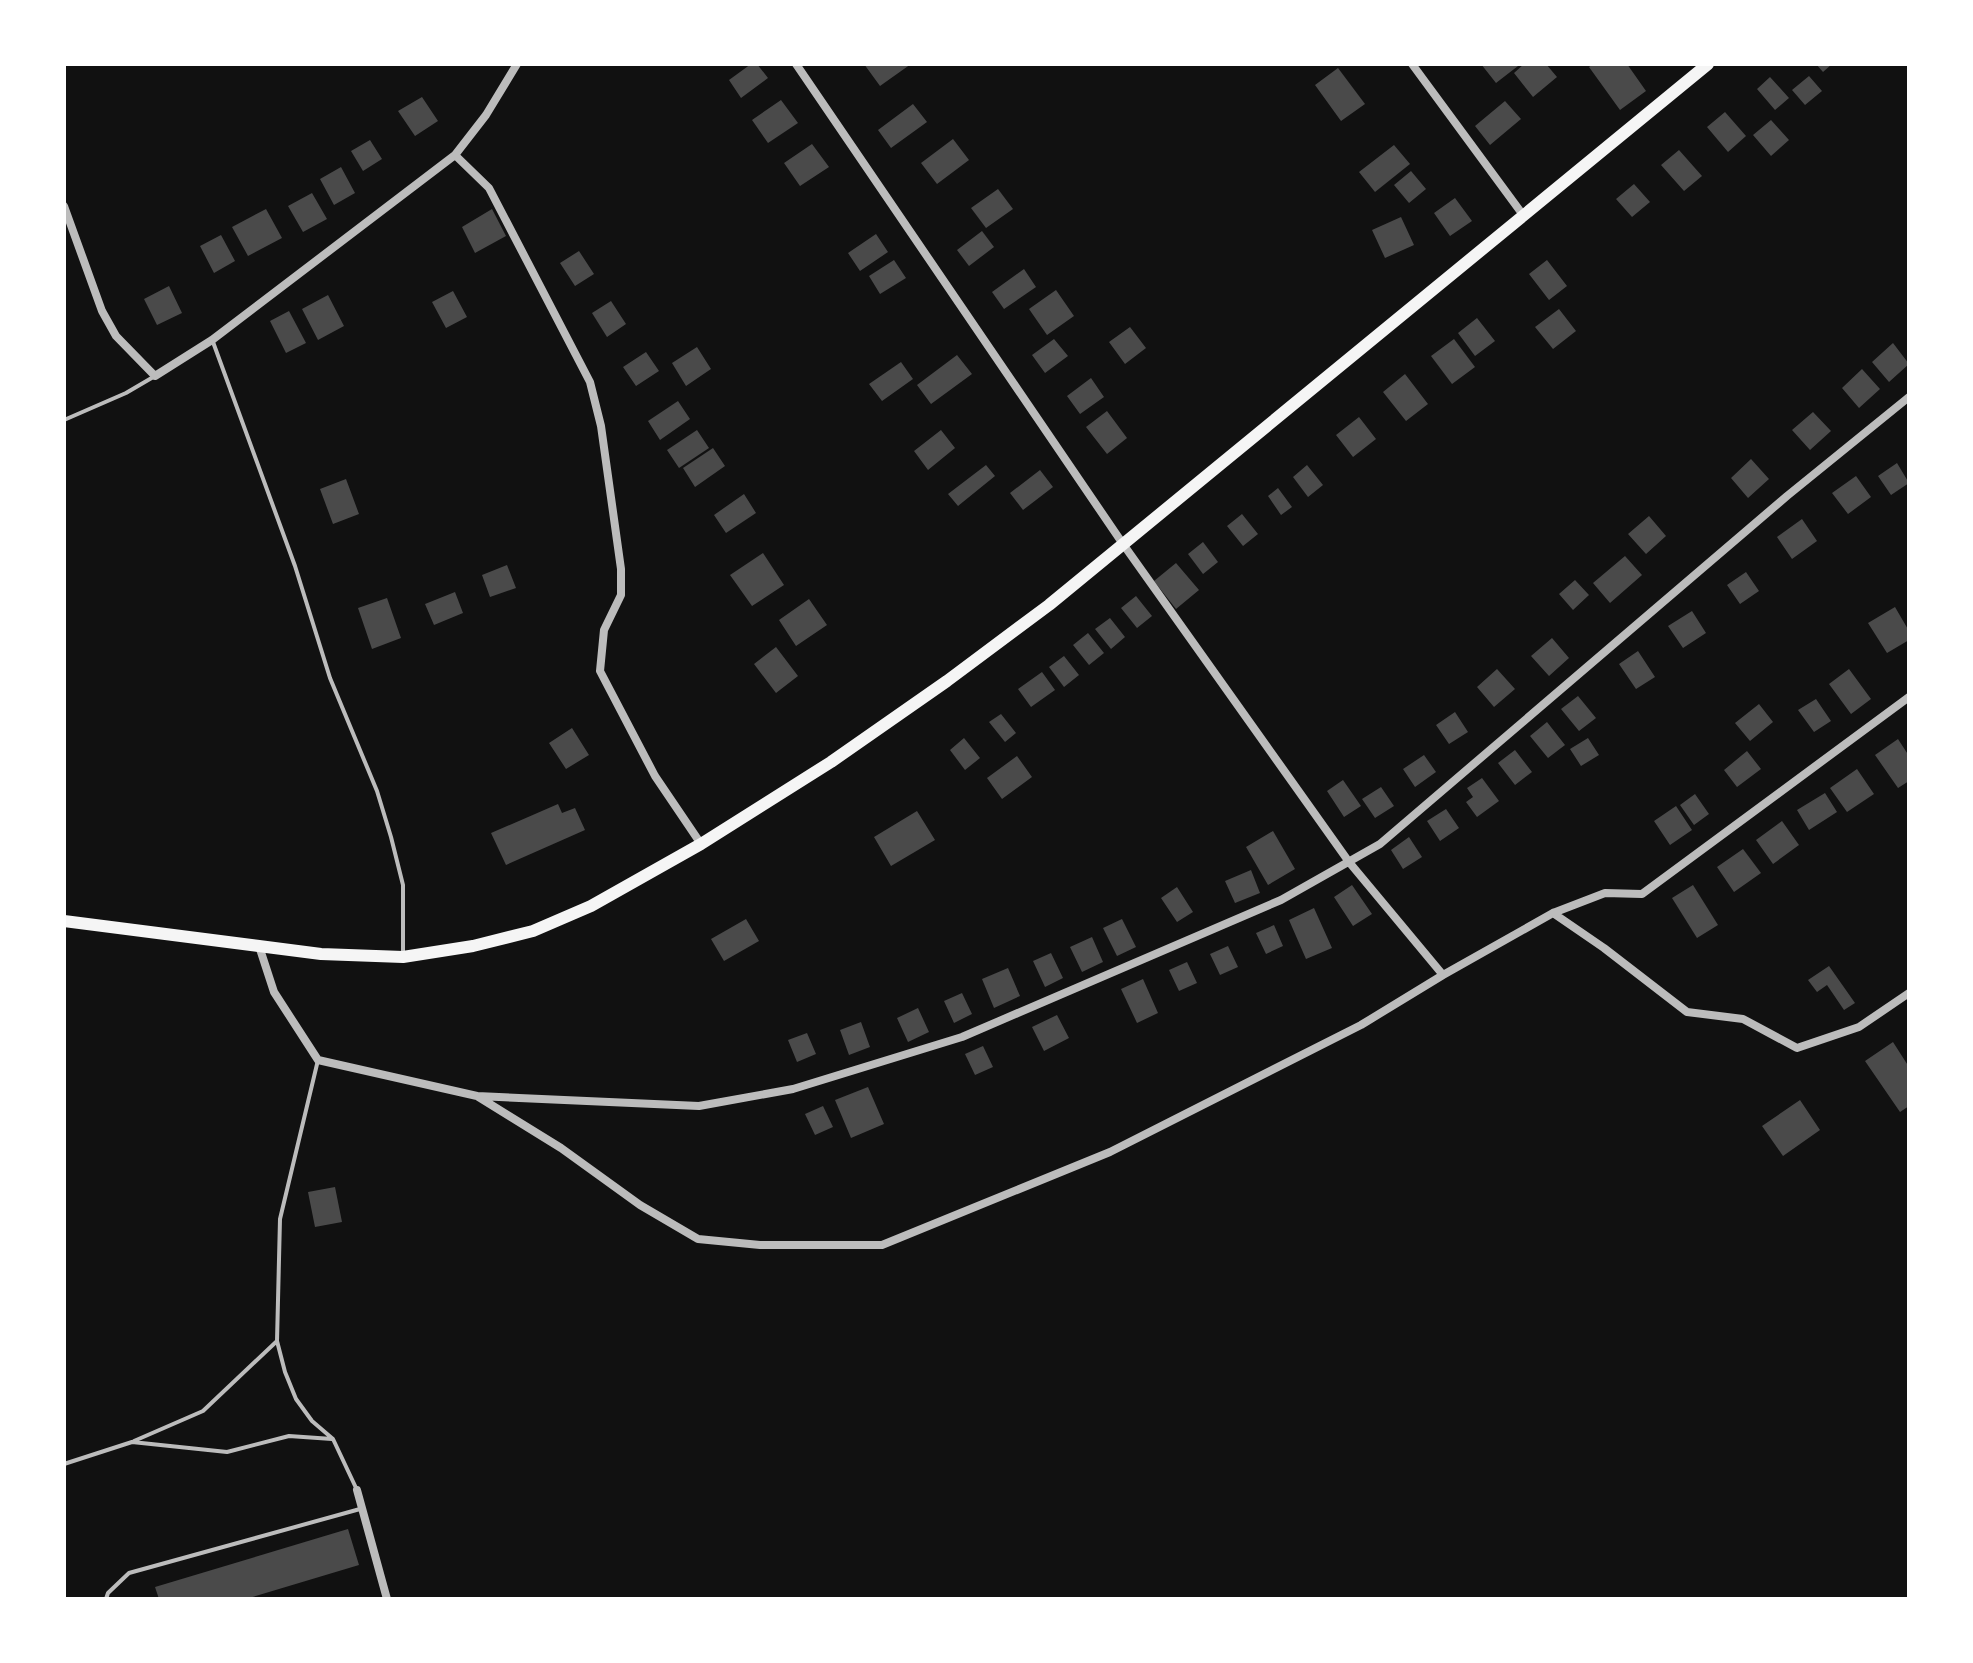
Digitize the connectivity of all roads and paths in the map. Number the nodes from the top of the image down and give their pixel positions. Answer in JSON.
{"nodes":[{"id":1,"x":517,"y":64,"type":"edge"},
{"id":2,"x":796,"y":64,"type":"edge"},
{"id":3,"x":1412,"y":64,"type":"edge"},
{"id":4,"x":1708,"y":64,"type":"edge"},
{"id":5,"x":455,"y":155,"type":"junction"},
{"id":6,"x":64,"y":206,"type":"edge"},
{"id":7,"x":1523,"y":215,"type":"junction"},
{"id":8,"x":212,"y":340,"type":"junction"},
{"id":9,"x":155,"y":376,"type":"junction"},
{"id":10,"x":1909,"y":397,"type":"edge"},
{"id":11,"x":64,"y":420,"type":"edge"},
{"id":12,"x":1123,"y":544,"type":"junction"},
{"id":13,"x":1909,"y":697,"type":"edge"},
{"id":14,"x":701,"y":844,"type":"junction"},
{"id":15,"x":1349,"y":862,"type":"junction"},
{"id":16,"x":1553,"y":913,"type":"junction"},
{"id":17,"x":64,"y":921,"type":"edge"},
{"id":18,"x":259,"y":946,"type":"junction"},
{"id":19,"x":403,"y":957,"type":"junction"},
{"id":20,"x":1443,"y":975,"type":"junction"},
{"id":21,"x":1909,"y":993,"type":"edge"},
{"id":22,"x":318,"y":1060,"type":"junction"},
{"id":23,"x":477,"y":1096,"type":"junction"},
{"id":24,"x":277,"y":1341,"type":"junction"},
{"id":25,"x":333,"y":1439,"type":"junction"},
{"id":26,"x":132,"y":1442,"type":"junction"},
{"id":27,"x":64,"y":1464,"type":"edge"},
{"id":28,"x":357,"y":1490,"type":"joint"},
{"id":29,"x":360,"y":1509,"type":"junction"},
{"id":30,"x":106,"y":1599,"type":"edge"},
{"id":31,"x":387,"y":1599,"type":"edge"}],
"edges":[{"from":1,"to":5,"type":"street"},
{"from":2,"to":12,"type":"street"},
{"from":3,"to":7,"type":"street"},
{"from":4,"to":7,"type":"main road"},
{"from":5,"to":8,"type":"street"},
{"from":5,"to":14,"type":"street"},
{"from":6,"to":9,"type":"street"},
{"from":7,"to":12,"type":"main road"},
{"from":8,"to":9,"type":"street"},
{"from":8,"to":19,"type":"lane"},
{"from":9,"to":11,"type":"lane"},
{"from":10,"to":15,"type":"street"},
{"from":12,"to":14,"type":"main road"},
{"from":12,"to":15,"type":"street"},
{"from":13,"to":16,"type":"street"},
{"from":14,"to":19,"type":"main road"},
{"from":15,"to":20,"type":"street"},
{"from":15,"to":23,"type":"street"},
{"from":16,"to":20,"type":"street"},
{"from":16,"to":21,"type":"street"},
{"from":17,"to":18,"type":"main road"},
{"from":18,"to":19,"type":"main road"},
{"from":18,"to":22,"type":"street"},
{"from":20,"to":23,"type":"street"},
{"from":22,"to":23,"type":"street"},
{"from":22,"to":24,"type":"lane"},
{"from":24,"to":25,"type":"lane"},
{"from":24,"to":26,"type":"lane"},
{"from":25,"to":26,"type":"lane"},
{"from":25,"to":28,"type":"lane"},
{"from":26,"to":27,"type":"lane"},
{"from":28,"to":29,"type":"street"},
{"from":29,"to":30,"type":"lane"},
{"from":29,"to":31,"type":"street"}]}
